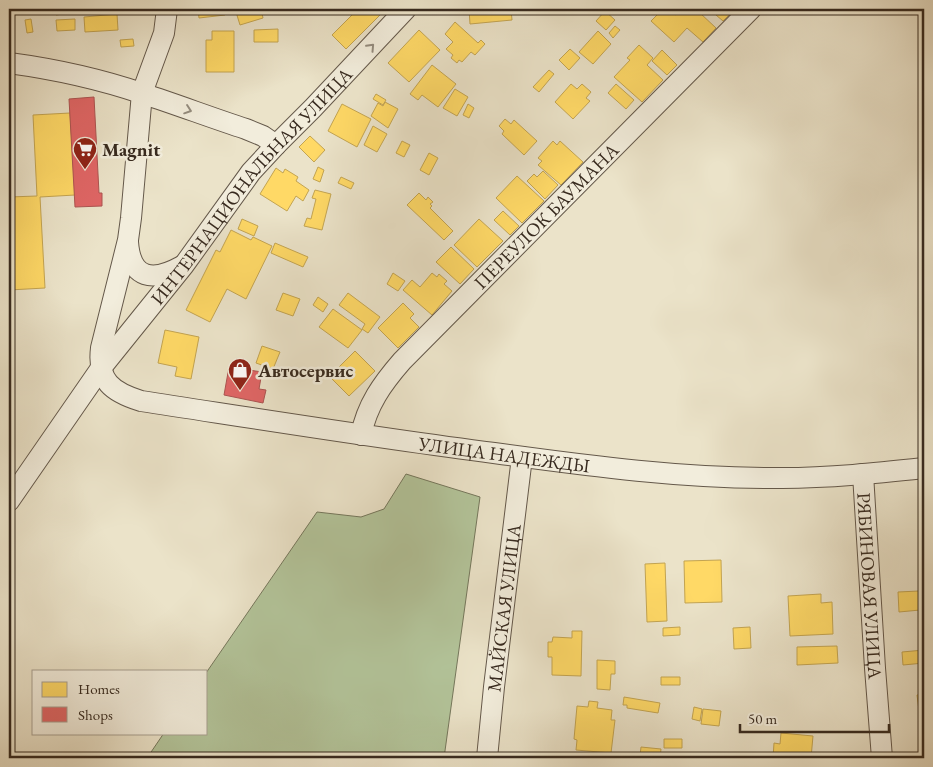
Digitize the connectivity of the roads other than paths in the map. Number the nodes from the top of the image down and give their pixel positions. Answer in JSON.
{"nodes":[{"id":1,"x":166,"y":9,"type":"edge"},
{"id":2,"x":406,"y":9,"type":"edge"},
{"id":3,"x":751,"y":9,"type":"edge"},
{"id":4,"x":9,"y":63,"type":"edge"},
{"id":5,"x":142,"y":93,"type":"junction"},
{"id":6,"x":276,"y":145,"type":"junction"},
{"id":7,"x":128,"y":240,"type":"junction"},
{"id":8,"x":184,"y":265,"type":"junction"},
{"id":9,"x":101,"y":368,"type":"junction"},
{"id":10,"x":361,"y":436,"type":"junction"},
{"id":11,"x":522,"y":457,"type":"junction"},
{"id":12,"x":924,"y":468,"type":"edge"},
{"id":13,"x":863,"y":474,"type":"junction"},
{"id":14,"x":9,"y":501,"type":"edge"},
{"id":15,"x":487,"y":758,"type":"edge"},
{"id":16,"x":882,"y":758,"type":"edge"}],
"edges":[{"from":1,"to":5,"type":"street"},
{"from":6,"to":2,"type":"street","name":"ИНТЕРНАЦИОНАЛЬНАЯ УЛИЦА","one_way":true},
{"from":3,"to":10,"type":"street","name":"ПЕРЕУЛОК БАУМАНА"},
{"from":4,"to":5,"type":"street"},
{"from":5,"to":6,"type":"street","one_way":true},
{"from":5,"to":7,"type":"street"},
{"from":6,"to":8,"type":"street","name":"ИНТЕРНАЦИОНАЛЬНАЯ УЛИЦА"},
{"from":7,"to":8,"type":"street"},
{"from":7,"to":9,"type":"street"},
{"from":8,"to":9,"type":"street","name":"ИНТЕРНАЦИОНАЛЬНАЯ УЛИЦА"},
{"from":9,"to":10,"type":"street","name":"УЛИЦА НАДЕЖДЫ"},
{"from":9,"to":14,"type":"street","name":"ИНТЕРНАЦИОНАЛЬНАЯ УЛИЦА"},
{"from":10,"to":11,"type":"street","name":"УЛИЦА НАДЕЖДЫ"},
{"from":11,"to":13,"type":"street","name":"УЛИЦА НАДЕЖДЫ"},
{"from":11,"to":15,"type":"street","name":"МАЙСКАЯ УЛИЦА"},
{"from":12,"to":13,"type":"street","name":"УЛИЦА НАДЕЖДЫ"},
{"from":13,"to":16,"type":"street","name":"РЯБИНОВАЯ УЛИЦА"}]}
